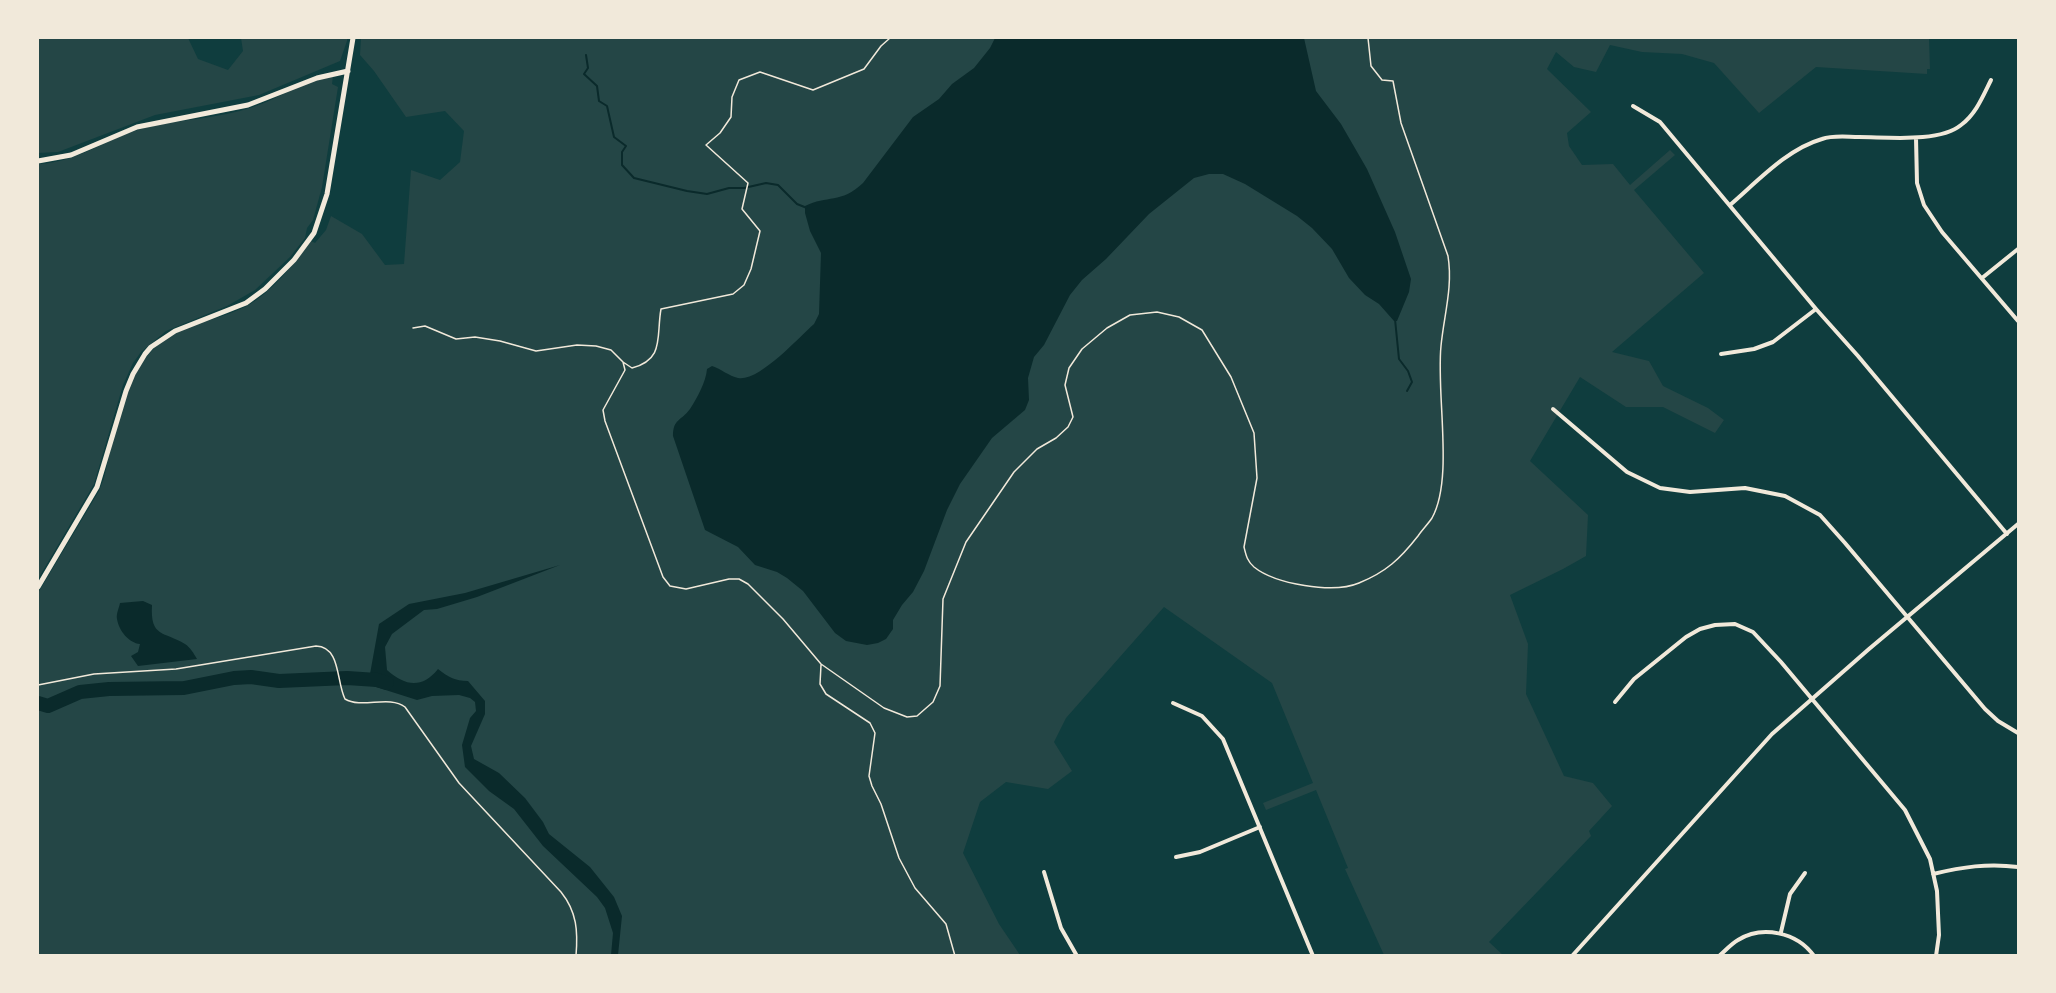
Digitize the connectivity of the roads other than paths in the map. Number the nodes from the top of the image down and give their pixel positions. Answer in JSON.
{"nodes":[{"id":1,"x":353,"y":38,"type":"edge"},
{"id":2,"x":348,"y":71,"type":"junction"},
{"id":3,"x":1991,"y":80,"type":"dead end"},
{"id":4,"x":1633,"y":106,"type":"dead end"},
{"id":5,"x":1916,"y":137,"type":"junction"},
{"id":6,"x":38,"y":161,"type":"edge"},
{"id":7,"x":1731,"y":205,"type":"junction"},
{"id":8,"x":2019,"y":249,"type":"edge"},
{"id":9,"x":1982,"y":278,"type":"junction"},
{"id":10,"x":1816,"y":309,"type":"junction"},
{"id":11,"x":2019,"y":321,"type":"edge"},
{"id":12,"x":1721,"y":354,"type":"dead end"},
{"id":13,"x":1553,"y":409,"type":"dead end"},
{"id":14,"x":2019,"y":524,"type":"edge"},
{"id":15,"x":2007,"y":534,"type":"junction"},
{"id":16,"x":38,"y":587,"type":"edge"},
{"id":17,"x":1908,"y":618,"type":"junction"},
{"id":18,"x":1812,"y":700,"type":"junction"},
{"id":19,"x":1615,"y":702,"type":"dead end"},
{"id":20,"x":1173,"y":703,"type":"dead end"},
{"id":21,"x":2019,"y":733,"type":"edge"},
{"id":22,"x":1260,"y":828,"type":"junction"},
{"id":23,"x":1176,"y":857,"type":"dead end"},
{"id":24,"x":2019,"y":867,"type":"edge"},
{"id":25,"x":1044,"y":872,"type":"dead end"},
{"id":26,"x":1805,"y":873,"type":"dead end"},
{"id":27,"x":1933,"y":874,"type":"junction"},
{"id":28,"x":1780,"y":932,"type":"junction"},
{"id":29,"x":1077,"y":956,"type":"edge"},
{"id":30,"x":1313,"y":956,"type":"edge"},
{"id":31,"x":1572,"y":956,"type":"edge"},
{"id":32,"x":1719,"y":956,"type":"edge"},
{"id":33,"x":1814,"y":956,"type":"edge"},
{"id":34,"x":1936,"y":956,"type":"edge"}],
"edges":[{"from":1,"to":2,"type":"street"},
{"from":2,"to":6,"type":"street"},
{"from":2,"to":16,"type":"street"},
{"from":3,"to":5,"type":"street"},
{"from":4,"to":7,"type":"street"},
{"from":5,"to":7,"type":"street"},
{"from":5,"to":9,"type":"street"},
{"from":7,"to":10,"type":"street"},
{"from":8,"to":9,"type":"street"},
{"from":9,"to":11,"type":"street"},
{"from":10,"to":12,"type":"street"},
{"from":10,"to":15,"type":"street"},
{"from":13,"to":17,"type":"street"},
{"from":14,"to":15,"type":"street"},
{"from":15,"to":17,"type":"street"},
{"from":17,"to":18,"type":"street"},
{"from":17,"to":21,"type":"street"},
{"from":18,"to":19,"type":"street"},
{"from":18,"to":27,"type":"street"},
{"from":18,"to":31,"type":"street"},
{"from":20,"to":22,"type":"street"},
{"from":22,"to":23,"type":"street"},
{"from":22,"to":30,"type":"street"},
{"from":24,"to":27,"type":"street"},
{"from":25,"to":29,"type":"street"},
{"from":26,"to":28,"type":"street"},
{"from":27,"to":34,"type":"street"},
{"from":28,"to":32,"type":"street"},
{"from":28,"to":33,"type":"street"}]}
